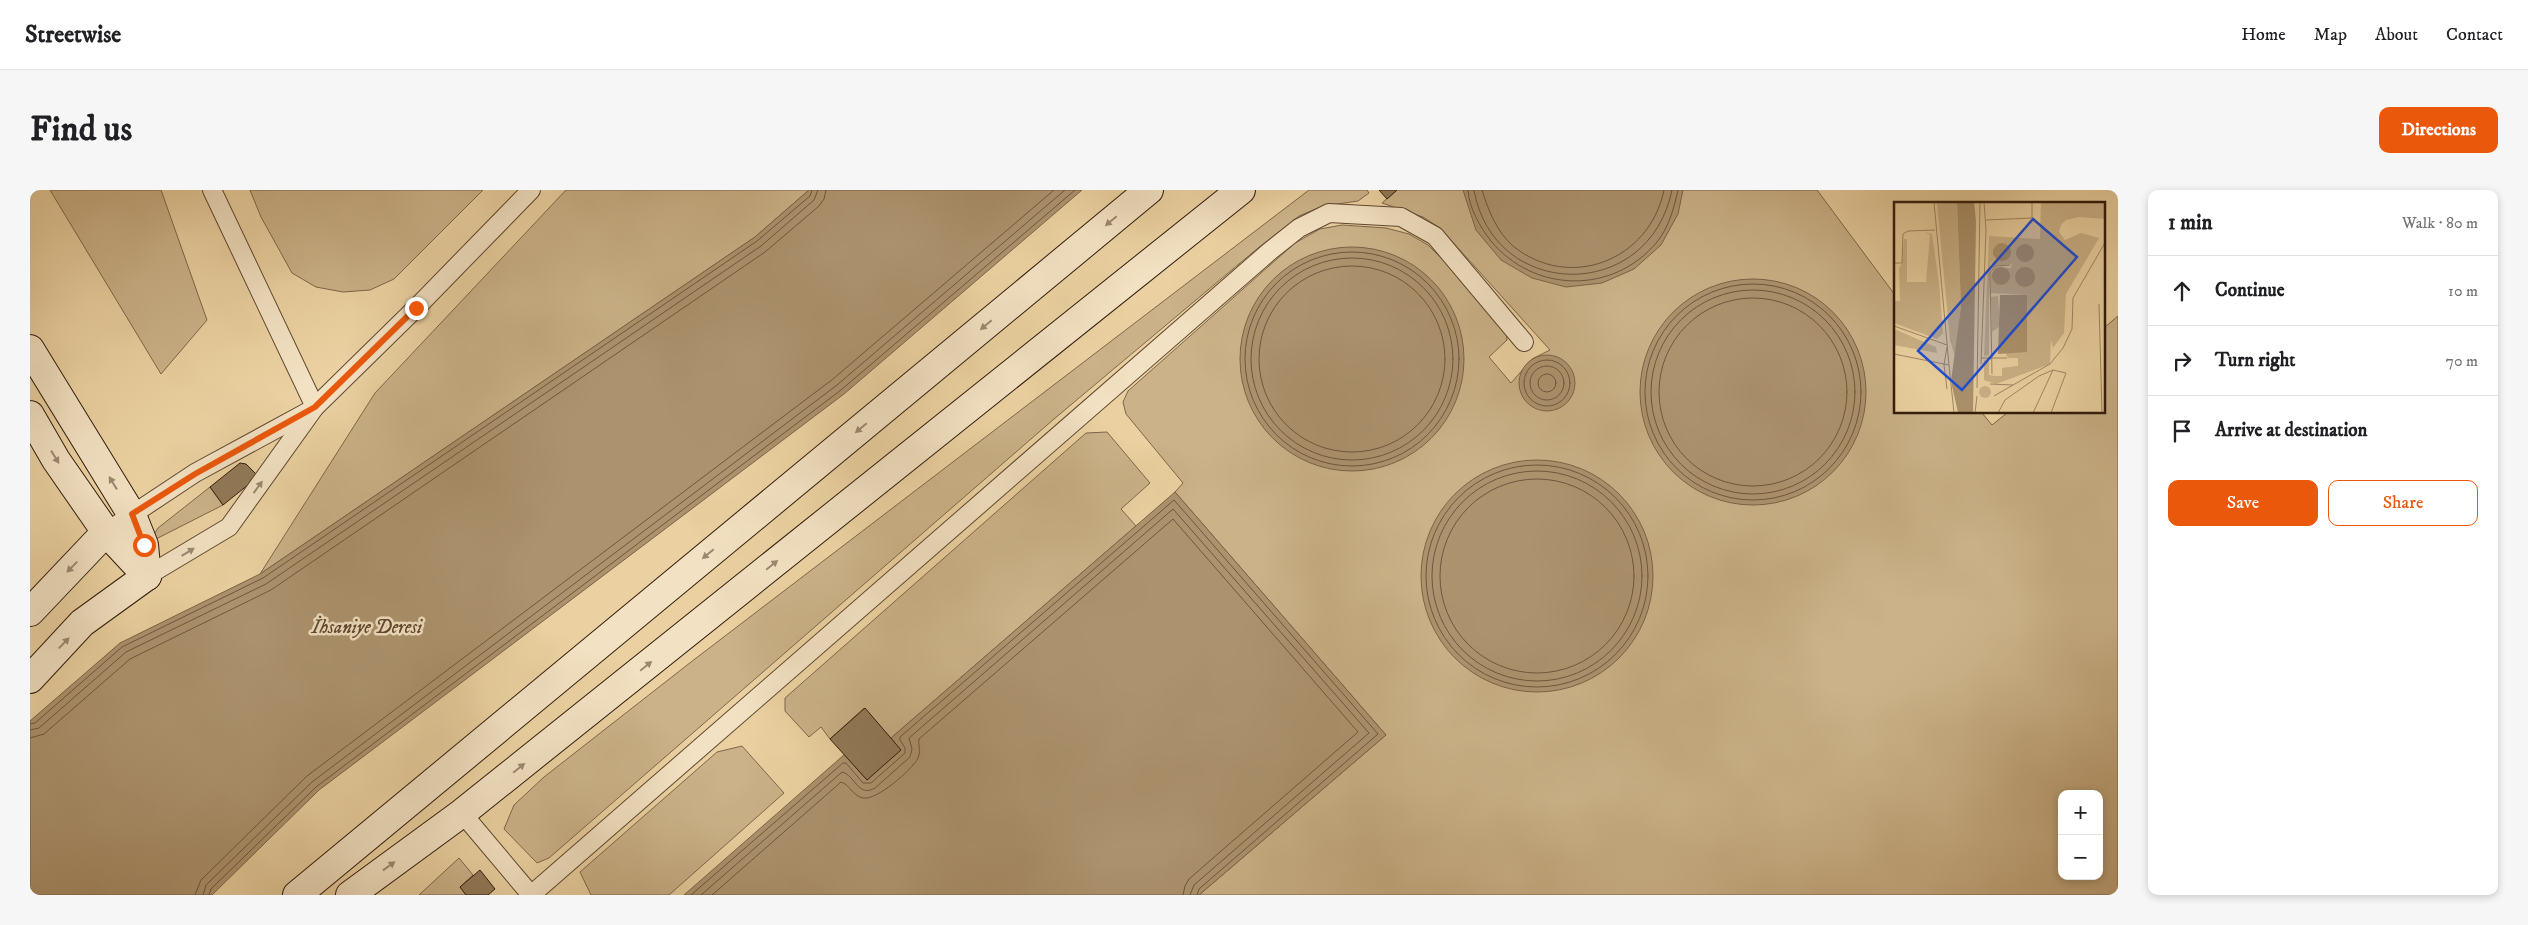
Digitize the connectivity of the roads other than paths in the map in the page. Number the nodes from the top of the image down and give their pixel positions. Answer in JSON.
{"nodes":[{"id":1,"x":212,"y":190,"type":"edge"},
{"id":2,"x":531,"y":190,"type":"edge"},
{"id":3,"x":1149,"y":190,"type":"edge"},
{"id":4,"x":1241,"y":190,"type":"edge"},
{"id":5,"x":1524,"y":342,"type":"dead end"},
{"id":6,"x":30,"y":349,"type":"edge"},
{"id":7,"x":315,"y":407,"type":"junction"},
{"id":8,"x":30,"y":415,"type":"edge"},
{"id":9,"x":132,"y":514,"type":"junction"},
{"id":10,"x":106,"y":532,"type":"junction"},
{"id":11,"x":147,"y":576,"type":"junction"},
{"id":12,"x":30,"y":612,"type":"edge"},
{"id":13,"x":30,"y":678,"type":"edge"},
{"id":14,"x":462,"y":813,"type":"junction"},
{"id":15,"x":297,"y":895,"type":"edge"},
{"id":16,"x":350,"y":895,"type":"edge"},
{"id":17,"x":531,"y":895,"type":"edge"}],
"edges":[{"from":1,"to":7,"type":"lane"},
{"from":2,"to":7,"type":"lane"},
{"from":3,"to":15,"type":"main road","one_way":true},
{"from":14,"to":4,"type":"main road","one_way":true},
{"from":5,"to":17,"type":"lane"},
{"from":9,"to":6,"type":"main road","one_way":true},
{"from":7,"to":9,"type":"lane"},
{"from":11,"to":7,"type":"lane","one_way":true},
{"from":8,"to":10,"type":"main road","one_way":true},
{"from":9,"to":10,"type":"lane"},
{"from":9,"to":11,"type":"main road"},
{"from":10,"to":11,"type":"main road"},
{"from":10,"to":12,"type":"main road","one_way":true},
{"from":13,"to":11,"type":"main road","one_way":true},
{"from":16,"to":14,"type":"main road","one_way":true},
{"from":14,"to":17,"type":"lane"}]}
